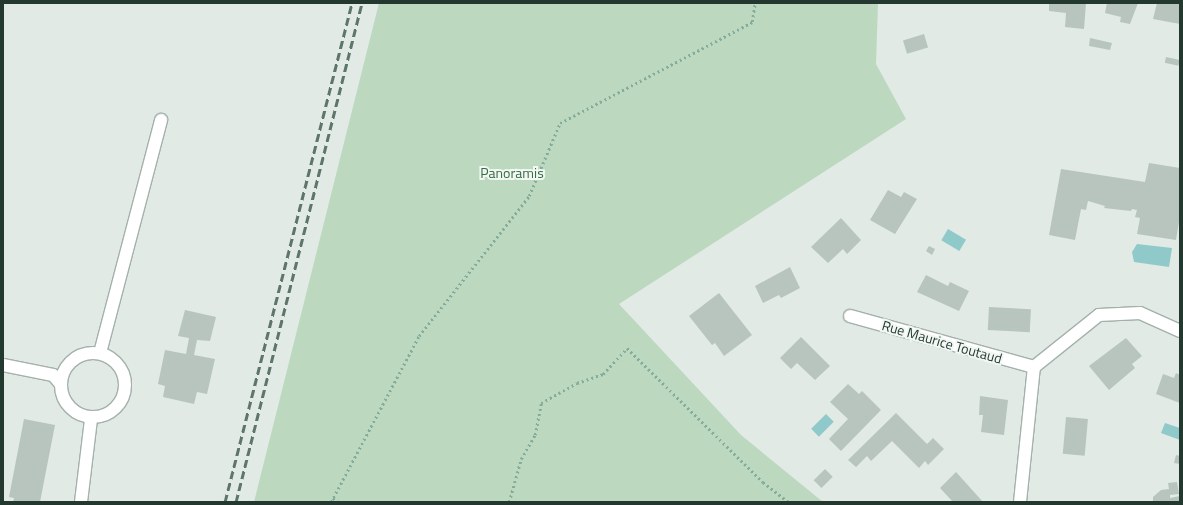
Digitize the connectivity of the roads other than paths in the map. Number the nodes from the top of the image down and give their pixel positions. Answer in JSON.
{"nodes":[{"id":1,"x":161,"y":120,"type":"dead end"},
{"id":2,"x":850,"y":316,"type":"dead end"},
{"id":3,"x":1180,"y":331,"type":"edge"},
{"id":4,"x":100,"y":353,"type":"junction"},
{"id":5,"x":3,"y":365,"type":"edge"},
{"id":6,"x":1034,"y":368,"type":"junction"},
{"id":7,"x":60,"y":383,"type":"junction"},
{"id":8,"x":92,"y":419,"type":"junction"},
{"id":9,"x":81,"y":502,"type":"edge"},
{"id":10,"x":1020,"y":502,"type":"edge"}],
"edges":[{"from":1,"to":4,"type":"street"},
{"from":2,"to":6,"type":"street","name":"Rue Maurice Toutaud"},
{"from":3,"to":6,"type":"street"},
{"from":4,"to":7,"type":"street"},
{"from":4,"to":8,"type":"street"},
{"from":5,"to":7,"type":"street"},
{"from":6,"to":10,"type":"street"},
{"from":7,"to":8,"type":"street"},
{"from":8,"to":9,"type":"street"}]}
